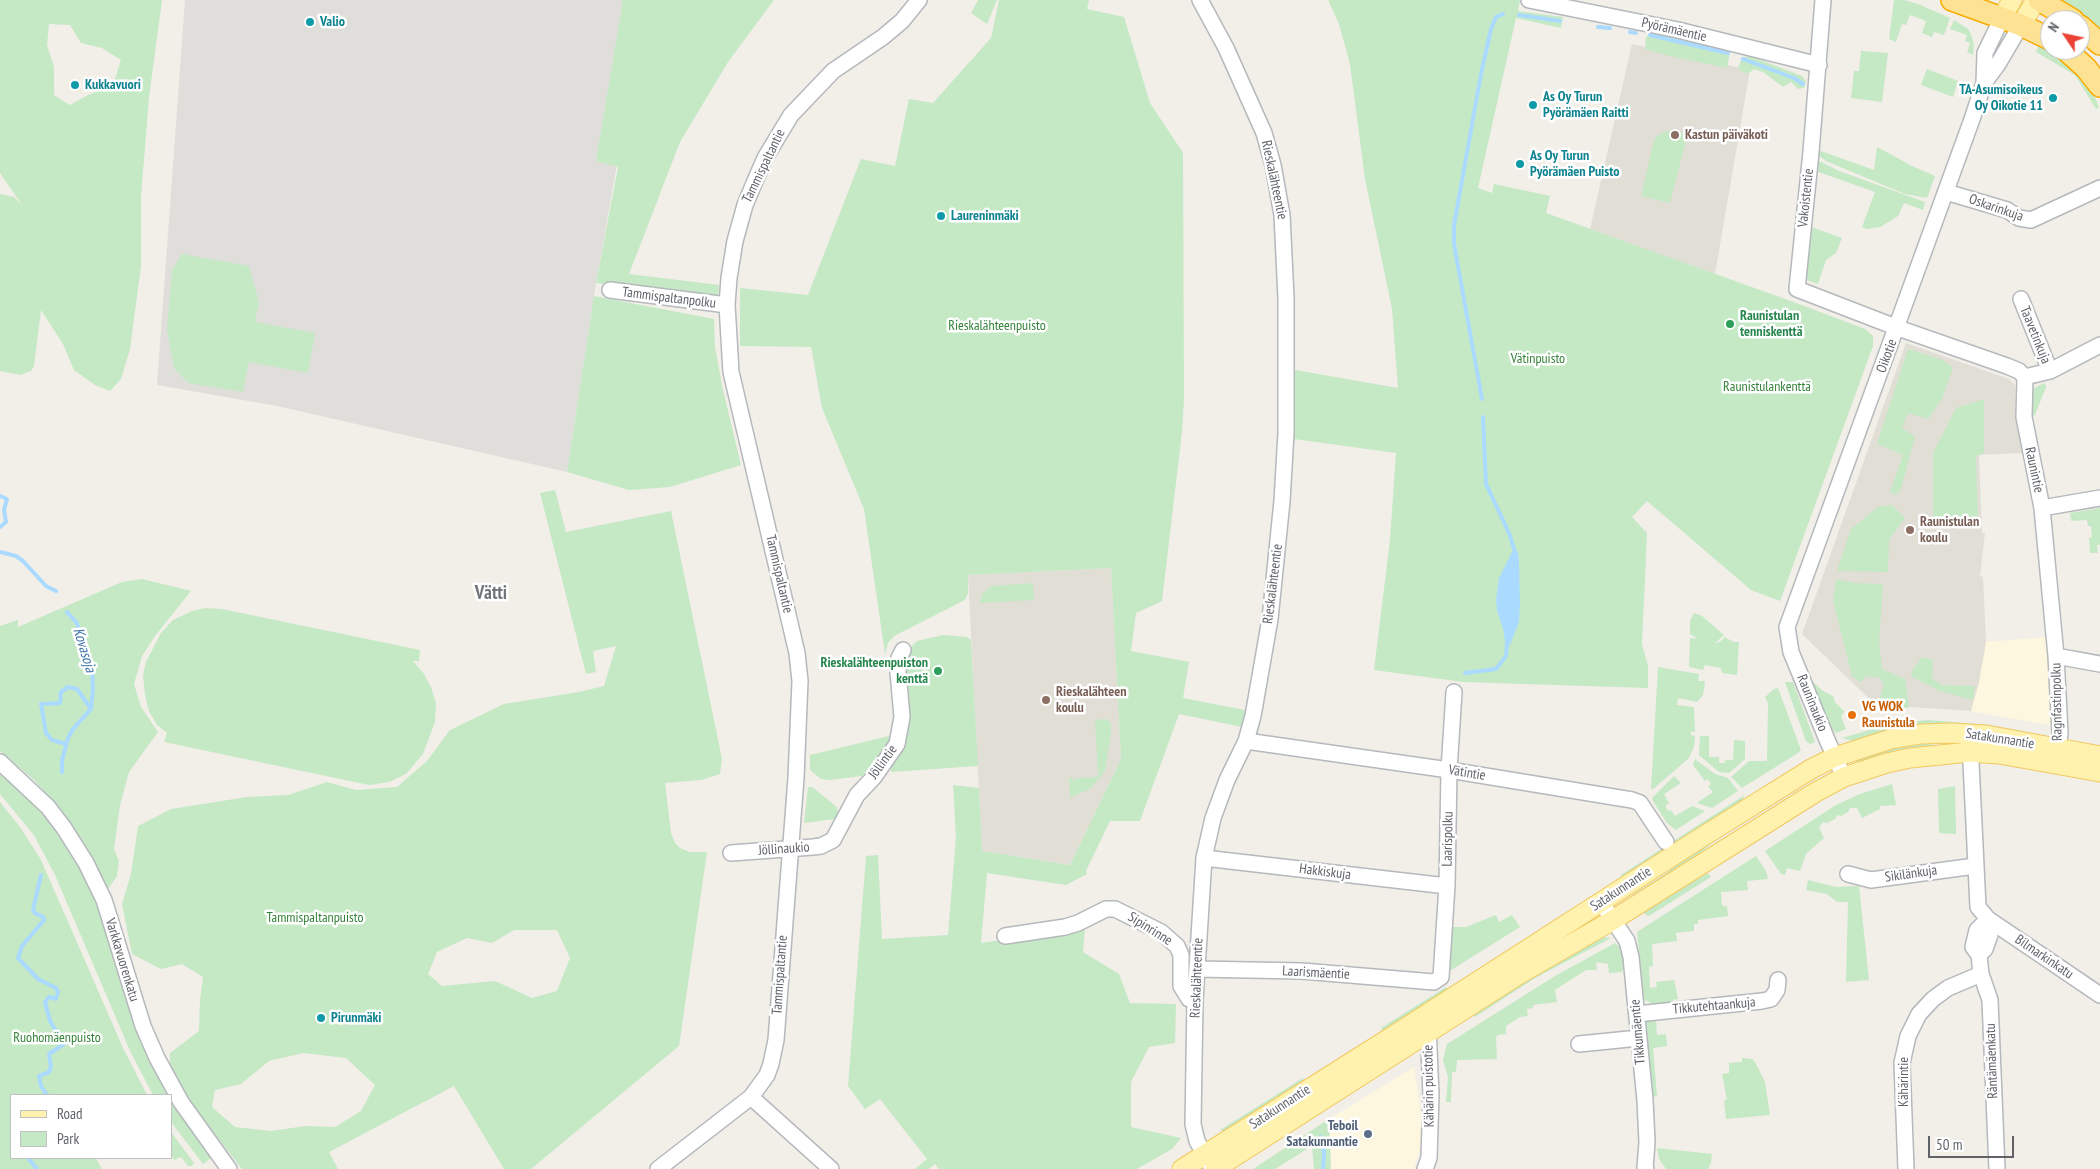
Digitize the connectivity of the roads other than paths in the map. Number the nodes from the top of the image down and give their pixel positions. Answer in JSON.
{"nodes":[{"id":1,"x":919,"y":0,"type":"edge"},
{"id":2,"x":1200,"y":0,"type":"edge"},
{"id":3,"x":1529,"y":0,"type":"edge"},
{"id":4,"x":1823,"y":0,"type":"edge"},
{"id":5,"x":1952,"y":0,"type":"edge"},
{"id":6,"x":2012,"y":0,"type":"edge"},
{"id":7,"x":2038,"y":0,"type":"edge"},
{"id":8,"x":2056,"y":10,"type":"edge"},
{"id":9,"x":2012,"y":22,"type":"junction"},
{"id":10,"x":2040,"y":35,"type":"edge"},
{"id":11,"x":2090,"y":35,"type":"edge"},
{"id":12,"x":2100,"y":44,"type":"edge"},
{"id":13,"x":2077,"y":60,"type":"edge"},
{"id":14,"x":1818,"y":65,"type":"junction"},
{"id":15,"x":2100,"y":86,"type":"edge"},
{"id":16,"x":2100,"y":188,"type":"edge"},
{"id":17,"x":1946,"y":192,"type":"junction"},
{"id":18,"x":610,"y":290,"type":"dead end"},
{"id":19,"x":2021,"y":299,"type":"dead end"},
{"id":20,"x":727,"y":305,"type":"junction"},
{"id":21,"x":1898,"y":328,"type":"junction"},
{"id":22,"x":2100,"y":345,"type":"edge"},
{"id":23,"x":2050,"y":371,"type":"junction"},
{"id":24,"x":2025,"y":377,"type":"junction"},
{"id":25,"x":2100,"y":498,"type":"edge"},
{"id":26,"x":2042,"y":508,"type":"junction"},
{"id":27,"x":1787,"y":627,"type":"joint"},
{"id":28,"x":903,"y":650,"type":"dead end"},
{"id":29,"x":2056,"y":656,"type":"junction"},
{"id":30,"x":2100,"y":664,"type":"edge"},
{"id":31,"x":1454,"y":692,"type":"dead end"},
{"id":32,"x":1246,"y":741,"type":"junction"},
{"id":33,"x":1970,"y":743,"type":"junction"},
{"id":34,"x":2056,"y":756,"type":"junction"},
{"id":35,"x":2100,"y":756,"type":"edge"},
{"id":36,"x":1835,"y":757,"type":"junction"},
{"id":37,"x":0,"y":762,"type":"edge"},
{"id":38,"x":1449,"y":770,"type":"junction"},
{"id":39,"x":2100,"y":772,"type":"edge"},
{"id":40,"x":1844,"y":777,"type":"junction"},
{"id":41,"x":848,"y":810,"type":"joint"},
{"id":42,"x":1666,"y":842,"type":"dead end"},
{"id":43,"x":790,"y":848,"type":"junction"},
{"id":44,"x":731,"y":853,"type":"dead end"},
{"id":45,"x":1204,"y":858,"type":"junction"},
{"id":46,"x":1975,"y":866,"type":"junction"},
{"id":47,"x":1848,"y":874,"type":"dead end"},
{"id":48,"x":1447,"y":886,"type":"junction"},
{"id":49,"x":1601,"y":902,"type":"junction"},
{"id":50,"x":1988,"y":919,"type":"junction"},
{"id":51,"x":1613,"y":920,"type":"junction"},
{"id":52,"x":1005,"y":936,"type":"dead end"},
{"id":53,"x":1197,"y":970,"type":"junction"},
{"id":54,"x":1981,"y":974,"type":"junction"},
{"id":55,"x":1778,"y":980,"type":"dead end"},
{"id":56,"x":1434,"y":982,"type":"joint"},
{"id":57,"x":2100,"y":995,"type":"edge"},
{"id":58,"x":1196,"y":1000,"type":"junction"},
{"id":59,"x":1427,"y":1013,"type":"junction"},
{"id":60,"x":1637,"y":1014,"type":"junction"},
{"id":61,"x":1428,"y":1032,"type":"junction"},
{"id":62,"x":1639,"y":1038,"type":"junction"},
{"id":63,"x":1579,"y":1044,"type":"dead end"},
{"id":64,"x":751,"y":1097,"type":"junction"},
{"id":65,"x":1211,"y":1164,"type":"edge"},
{"id":66,"x":1427,"y":1164,"type":"edge"},
{"id":67,"x":229,"y":1169,"type":"edge"},
{"id":68,"x":658,"y":1169,"type":"edge"},
{"id":69,"x":831,"y":1169,"type":"edge"},
{"id":70,"x":1182,"y":1169,"type":"edge"},
{"id":71,"x":1645,"y":1169,"type":"edge"},
{"id":72,"x":1906,"y":1169,"type":"edge"},
{"id":73,"x":1997,"y":1169,"type":"edge"}],
"edges":[{"from":1,"to":20,"type":"street","name":"Tammispaltantie"},
{"from":2,"to":32,"type":"street","name":"Rieskalähteentie"},
{"from":3,"to":14,"type":"street","name":"Pyörämäentie"},
{"from":4,"to":14,"type":"street","name":"Vakoistentie"},
{"from":5,"to":9,"type":"highway"},
{"from":6,"to":9,"type":"main road"},
{"from":7,"to":8,"type":"highway"},
{"from":7,"to":9,"type":"main road"},
{"from":9,"to":10,"type":"highway"},
{"from":9,"to":17,"type":"street","name":"Oikotie"},
{"from":11,"to":12,"type":"highway"},
{"from":13,"to":15,"type":"highway"},
{"from":14,"to":21,"type":"street","name":"Vakoistentie"},
{"from":16,"to":17,"type":"street","name":"Oskarinkuja"},
{"from":17,"to":21,"type":"street","name":"Oikotie"},
{"from":18,"to":20,"type":"street","name":"Tammispaltanpolku"},
{"from":19,"to":23,"type":"street","name":"Taavetinkuja"},
{"from":20,"to":43,"type":"street","name":"Tammispaltantie"},
{"from":21,"to":24,"type":"street"},
{"from":21,"to":27,"type":"street","name":"Oikotie"},
{"from":22,"to":23,"type":"street"},
{"from":23,"to":24,"type":"street"},
{"from":24,"to":26,"type":"street","name":"Raunintie"},
{"from":25,"to":26,"type":"street"},
{"from":26,"to":29,"type":"street","name":"Raunintie"},
{"from":27,"to":36,"type":"street","name":"Rauninaukio"},
{"from":28,"to":41,"type":"street","name":"Jöllintie"},
{"from":29,"to":30,"type":"street"},
{"from":29,"to":34,"type":"street","name":"Ragnfastinpolku"},
{"from":31,"to":38,"type":"street","name":"Laarispolku"},
{"from":32,"to":38,"type":"street","name":"Vätintie"},
{"from":32,"to":45,"type":"street","name":"Rieskalähteentie"},
{"from":33,"to":34,"type":"main road","name":"Satakunnantie"},
{"from":33,"to":36,"type":"main road","name":"Satakunnantie"},
{"from":33,"to":40,"type":"main road","name":"Satakunnantie"},
{"from":33,"to":46,"type":"street"},
{"from":34,"to":35,"type":"main road","name":"Satakunnantie"},
{"from":34,"to":39,"type":"main road","name":"Satakunnantie"},
{"from":36,"to":40,"type":"street","name":"Rauninaukio"},
{"from":36,"to":49,"type":"main road","name":"Satakunnantie"},
{"from":37,"to":67,"type":"street","name":"Varkkavuorenkatu"},
{"from":38,"to":42,"type":"street","name":"Vätintie"},
{"from":38,"to":48,"type":"street","name":"Laarispolku"},
{"from":40,"to":51,"type":"main road","name":"Satakunnantie"},
{"from":41,"to":43,"type":"street","name":"Jöllinaukio"},
{"from":43,"to":44,"type":"street","name":"Jöllinaukio"},
{"from":43,"to":64,"type":"street","name":"Tammispaltantie"},
{"from":45,"to":48,"type":"street","name":"Hakkiskuja"},
{"from":45,"to":53,"type":"street","name":"Rieskalähteentie"},
{"from":46,"to":47,"type":"street","name":"Sikilänkuja"},
{"from":46,"to":50,"type":"street"},
{"from":48,"to":56,"type":"street","name":"Laarispolku"},
{"from":49,"to":51,"type":"street","name":"Tikkumäentie"},
{"from":49,"to":59,"type":"main road","name":"Satakunnantie"},
{"from":50,"to":54,"type":"street","name":"Räntämäenkatu"},
{"from":50,"to":57,"type":"street","name":"Bilmarkinkatu"},
{"from":51,"to":60,"type":"street","name":"Tikkumäentie"},
{"from":51,"to":61,"type":"main road","name":"Satakunnantie"},
{"from":52,"to":58,"type":"street","name":"Sipinrinne"},
{"from":53,"to":56,"type":"street","name":"Laarismäentie"},
{"from":53,"to":58,"type":"street","name":"Rieskalähteentie"},
{"from":54,"to":72,"type":"street","name":"Kähärintie"},
{"from":54,"to":73,"type":"street","name":"Räntämäenkatu"},
{"from":55,"to":60,"type":"street","name":"Tikkutehtaankuja"},
{"from":58,"to":65,"type":"street","name":"Rieskalähteentie"},
{"from":59,"to":61,"type":"street","name":"Kähärin puistotie"},
{"from":59,"to":65,"type":"main road","name":"Satakunnantie"},
{"from":60,"to":62,"type":"street","name":"Tikkumäentie"},
{"from":61,"to":65,"type":"main road","name":"Satakunnantie"},
{"from":61,"to":66,"type":"street","name":"Kähärin puistotie"},
{"from":62,"to":63,"type":"street"},
{"from":62,"to":71,"type":"street","name":"Tikkumäentie"},
{"from":64,"to":68,"type":"street","name":"Tammispaltantie"},
{"from":64,"to":69,"type":"street"},
{"from":65,"to":70,"type":"main road","name":"Satakunnantie"}]}
